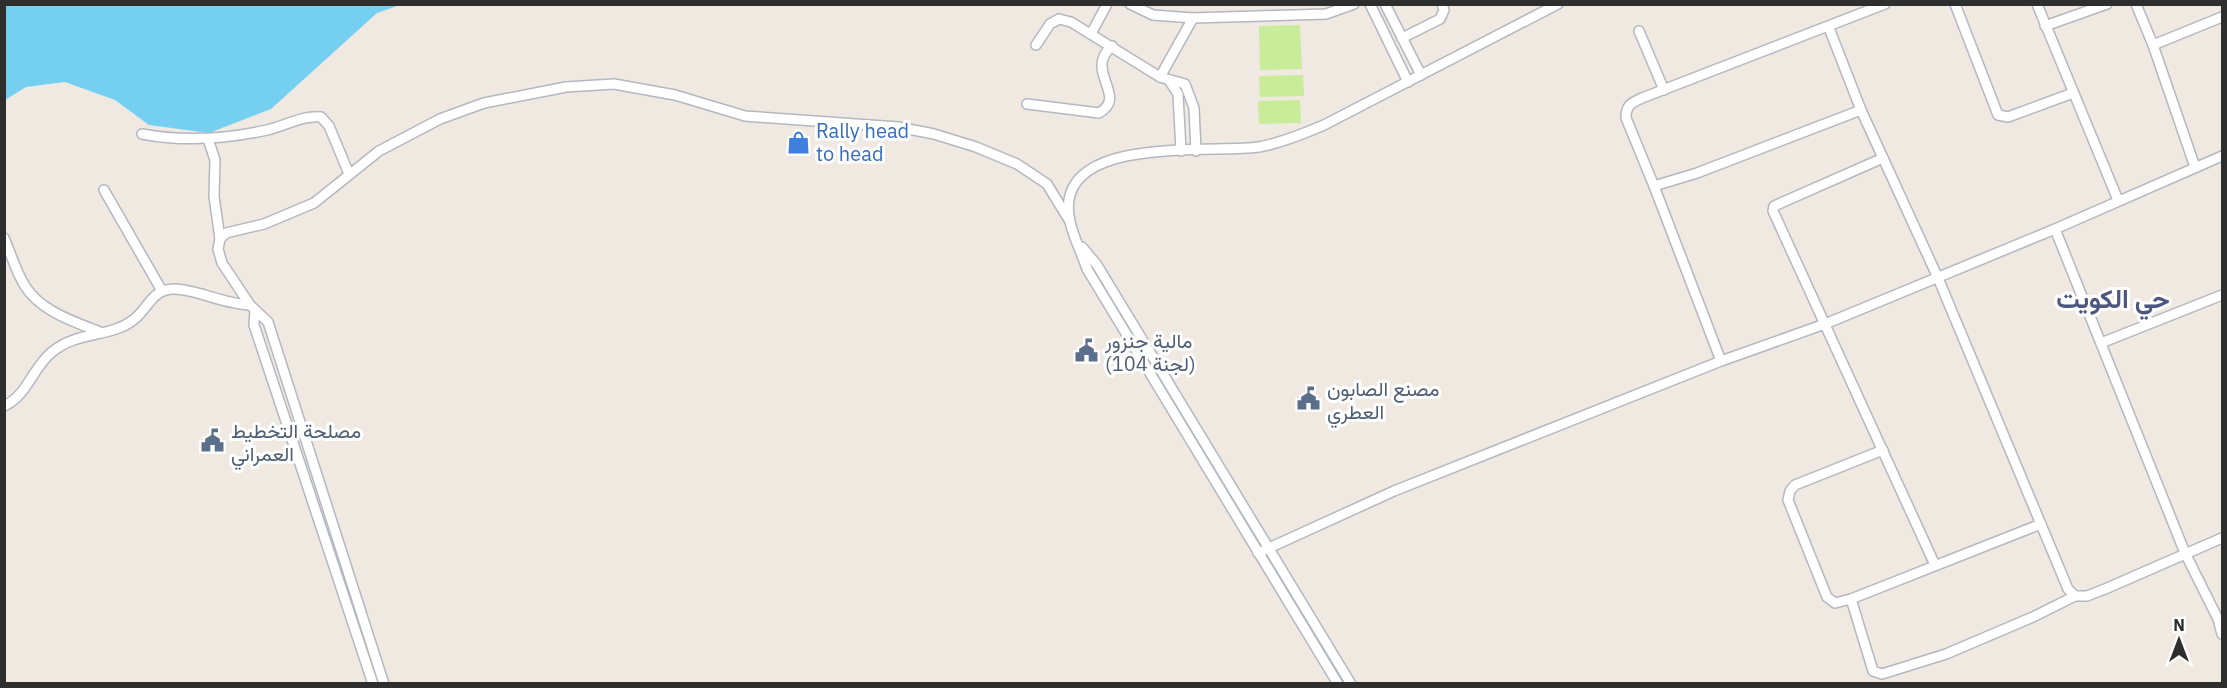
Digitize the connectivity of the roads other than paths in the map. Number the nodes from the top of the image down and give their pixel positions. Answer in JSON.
{"nodes":[{"id":1,"x":1107,"y":4,"type":"edge"},
{"id":2,"x":1130,"y":4,"type":"edge"},
{"id":3,"x":1354,"y":4,"type":"edge"},
{"id":4,"x":1370,"y":4,"type":"edge"},
{"id":5,"x":1384,"y":4,"type":"edge"},
{"id":6,"x":1442,"y":4,"type":"edge"},
{"id":7,"x":1558,"y":4,"type":"edge"},
{"id":8,"x":1885,"y":4,"type":"edge"},
{"id":9,"x":1955,"y":4,"type":"edge"},
{"id":10,"x":2037,"y":4,"type":"edge"},
{"id":11,"x":2108,"y":4,"type":"edge"},
{"id":12,"x":2136,"y":4,"type":"edge"},
{"id":13,"x":2223,"y":16,"type":"edge"},
{"id":14,"x":1193,"y":18,"type":"junction"},
{"id":15,"x":2045,"y":26,"type":"junction"},
{"id":16,"x":1829,"y":28,"type":"junction"},
{"id":17,"x":1639,"y":31,"type":"dead end"},
{"id":18,"x":1091,"y":34,"type":"junction"},
{"id":19,"x":1402,"y":38,"type":"junction"},
{"id":20,"x":1036,"y":45,"type":"dead end"},
{"id":21,"x":2153,"y":45,"type":"junction"},
{"id":22,"x":1112,"y":46,"type":"junction"},
{"id":23,"x":1421,"y":75,"type":"junction"},
{"id":24,"x":1165,"y":78,"type":"junction"},
{"id":25,"x":1408,"y":82,"type":"junction"},
{"id":26,"x":1664,"y":90,"type":"junction"},
{"id":27,"x":2073,"y":93,"type":"junction"},
{"id":28,"x":1027,"y":104,"type":"dead end"},
{"id":29,"x":1861,"y":110,"type":"junction"},
{"id":30,"x":142,"y":134,"type":"dead end"},
{"id":31,"x":208,"y":139,"type":"junction"},
{"id":32,"x":1181,"y":151,"type":"junction"},
{"id":33,"x":1196,"y":151,"type":"junction"},
{"id":34,"x":2223,"y":156,"type":"edge"},
{"id":35,"x":1883,"y":158,"type":"junction"},
{"id":36,"x":2195,"y":167,"type":"junction"},
{"id":37,"x":349,"y":174,"type":"junction"},
{"id":38,"x":1654,"y":186,"type":"junction"},
{"id":39,"x":104,"y":190,"type":"dead end"},
{"id":40,"x":2118,"y":200,"type":"junction"},
{"id":41,"x":1069,"y":220,"type":"junction"},
{"id":42,"x":2055,"y":229,"type":"junction"},
{"id":43,"x":4,"y":238,"type":"edge"},
{"id":44,"x":220,"y":238,"type":"junction"},
{"id":45,"x":1078,"y":243,"type":"junction"},
{"id":46,"x":1938,"y":278,"type":"junction"},
{"id":47,"x":162,"y":291,"type":"junction"},
{"id":48,"x":2222,"y":296,"type":"edge"},
{"id":49,"x":253,"y":307,"type":"junction"},
{"id":50,"x":2223,"y":307,"type":"edge"},
{"id":51,"x":1124,"y":309,"type":"junction"},
{"id":52,"x":1115,"y":316,"type":"junction"},
{"id":53,"x":1825,"y":324,"type":"junction"},
{"id":54,"x":101,"y":332,"type":"junction"},
{"id":55,"x":2101,"y":342,"type":"junction"},
{"id":56,"x":1721,"y":361,"type":"junction"},
{"id":57,"x":4,"y":406,"type":"edge"},
{"id":58,"x":298,"y":413,"type":"junction"},
{"id":59,"x":284,"y":418,"type":"junction"},
{"id":60,"x":1883,"y":450,"type":"junction"},
{"id":61,"x":1225,"y":476,"type":"junction"},
{"id":62,"x":1215,"y":482,"type":"junction"},
{"id":63,"x":2041,"y":524,"type":"junction"},
{"id":64,"x":2223,"y":538,"type":"edge"},
{"id":65,"x":1270,"y":547,"type":"junction"},
{"id":66,"x":1258,"y":553,"type":"junction"},
{"id":67,"x":2185,"y":554,"type":"junction"},
{"id":68,"x":1935,"y":565,"type":"junction"},
{"id":69,"x":2075,"y":596,"type":"junction"},
{"id":70,"x":1851,"y":599,"type":"junction"},
{"id":71,"x":362,"y":612,"type":"junction"},
{"id":72,"x":351,"y":616,"type":"junction"},
{"id":73,"x":2223,"y":634,"type":"edge"},
{"id":74,"x":373,"y":684,"type":"edge"},
{"id":75,"x":384,"y":684,"type":"edge"},
{"id":76,"x":1338,"y":684,"type":"edge"},
{"id":77,"x":1351,"y":684,"type":"edge"}],
"edges":[{"from":1,"to":18,"type":"street"},
{"from":2,"to":14,"type":"street"},
{"from":3,"to":14,"type":"street"},
{"from":4,"to":25,"type":"street"},
{"from":5,"to":19,"type":"street"},
{"from":6,"to":19,"type":"street"},
{"from":7,"to":23,"type":"street"},
{"from":8,"to":16,"type":"street"},
{"from":9,"to":27,"type":"street"},
{"from":10,"to":15,"type":"street"},
{"from":11,"to":15,"type":"street"},
{"from":12,"to":21,"type":"street"},
{"from":13,"to":21,"type":"street"},
{"from":14,"to":24,"type":"street"},
{"from":15,"to":27,"type":"street"},
{"from":16,"to":26,"type":"street"},
{"from":16,"to":29,"type":"street"},
{"from":17,"to":26,"type":"street"},
{"from":18,"to":20,"type":"street"},
{"from":18,"to":22,"type":"street"},
{"from":19,"to":23,"type":"street"},
{"from":21,"to":36,"type":"street"},
{"from":22,"to":24,"type":"street"},
{"from":22,"to":28,"type":"street"},
{"from":23,"to":25,"type":"street"},
{"from":24,"to":32,"type":"street"},
{"from":24,"to":33,"type":"street"},
{"from":25,"to":33,"type":"street"},
{"from":26,"to":38,"type":"street"},
{"from":27,"to":40,"type":"street"},
{"from":29,"to":35,"type":"street"},
{"from":29,"to":38,"type":"street"},
{"from":30,"to":31,"type":"street"},
{"from":31,"to":37,"type":"street"},
{"from":31,"to":44,"type":"street"},
{"from":32,"to":33,"type":"street"},
{"from":32,"to":41,"type":"street"},
{"from":34,"to":36,"type":"street"},
{"from":35,"to":46,"type":"street"},
{"from":35,"to":53,"type":"street"},
{"from":36,"to":40,"type":"street"},
{"from":37,"to":41,"type":"street"},
{"from":37,"to":44,"type":"street"},
{"from":38,"to":56,"type":"street"},
{"from":39,"to":47,"type":"street"},
{"from":40,"to":42,"type":"street"},
{"from":41,"to":45,"type":"street"},
{"from":42,"to":46,"type":"street"},
{"from":42,"to":55,"type":"street"},
{"from":43,"to":54,"type":"street"},
{"from":44,"to":49,"type":"street"},
{"from":45,"to":51,"type":"street"},
{"from":45,"to":52,"type":"street"},
{"from":46,"to":53,"type":"street"},
{"from":46,"to":63,"type":"street"},
{"from":47,"to":49,"type":"street"},
{"from":47,"to":54,"type":"street"},
{"from":48,"to":50,"type":"street"},
{"from":48,"to":55,"type":"street"},
{"from":49,"to":58,"type":"street"},
{"from":49,"to":59,"type":"street"},
{"from":51,"to":52,"type":"street"},
{"from":51,"to":61,"type":"street"},
{"from":52,"to":62,"type":"street"},
{"from":53,"to":56,"type":"street"},
{"from":53,"to":60,"type":"street"},
{"from":54,"to":57,"type":"street"},
{"from":55,"to":67,"type":"street"},
{"from":56,"to":65,"type":"street"},
{"from":58,"to":59,"type":"street"},
{"from":58,"to":71,"type":"street"},
{"from":59,"to":72,"type":"street"},
{"from":60,"to":68,"type":"street"},
{"from":60,"to":70,"type":"street"},
{"from":61,"to":62,"type":"street"},
{"from":61,"to":65,"type":"street"},
{"from":62,"to":66,"type":"street"},
{"from":63,"to":68,"type":"street"},
{"from":63,"to":69,"type":"street"},
{"from":64,"to":67,"type":"street"},
{"from":65,"to":66,"type":"street"},
{"from":65,"to":77,"type":"street"},
{"from":66,"to":76,"type":"street"},
{"from":67,"to":69,"type":"street"},
{"from":67,"to":73,"type":"street"},
{"from":68,"to":70,"type":"street"},
{"from":69,"to":70,"type":"street"},
{"from":71,"to":72,"type":"street"},
{"from":71,"to":75,"type":"street"},
{"from":72,"to":74,"type":"street"}]}
